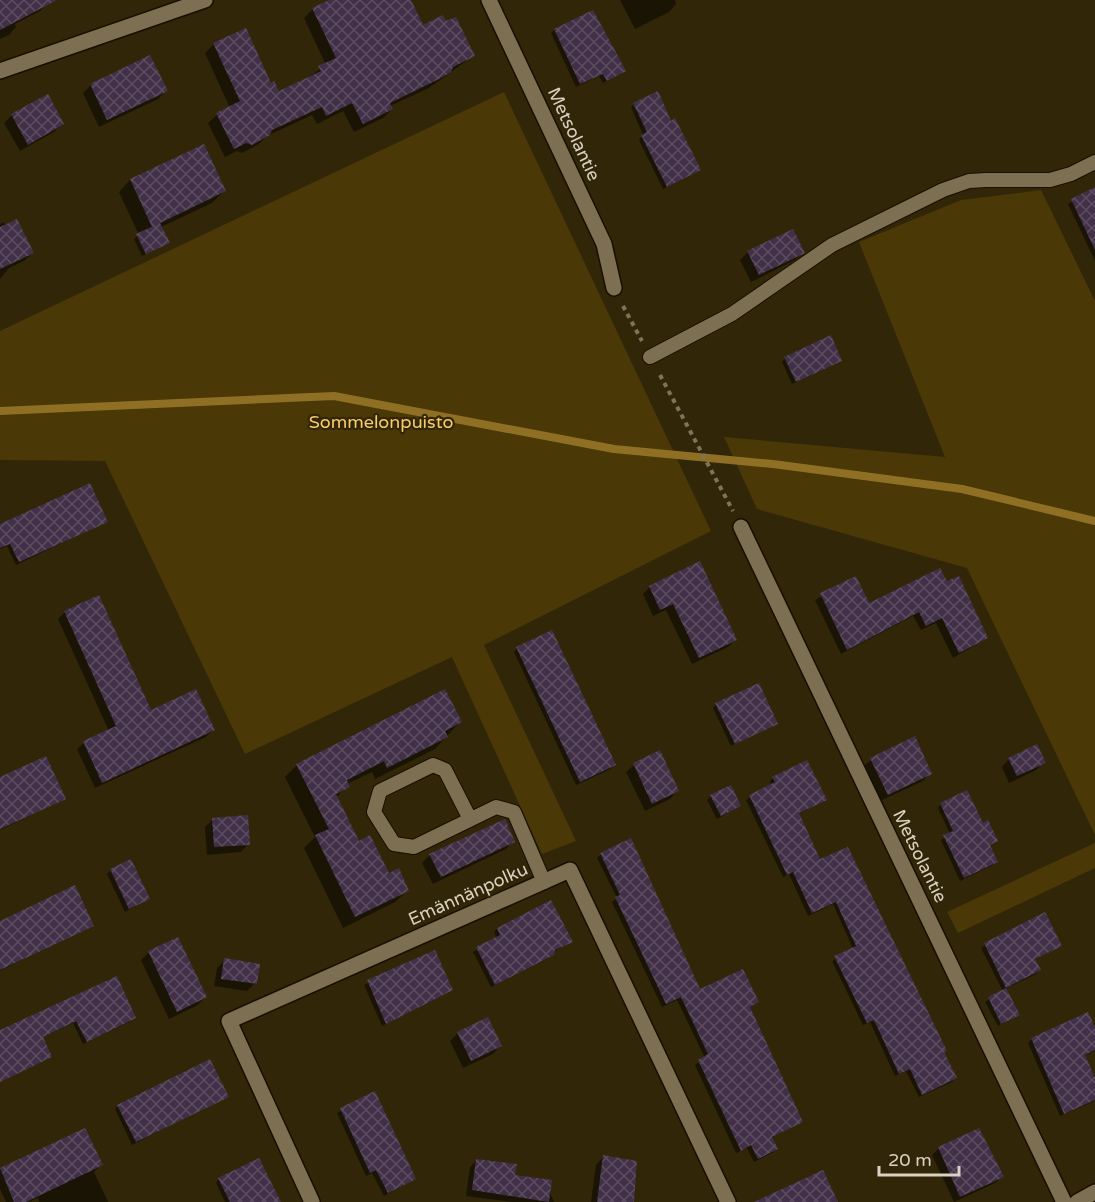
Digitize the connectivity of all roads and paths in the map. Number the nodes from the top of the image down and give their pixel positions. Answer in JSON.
{"nodes":[{"id":1,"x":206,"y":0,"type":"edge"},
{"id":2,"x":489,"y":0,"type":"edge"},
{"id":3,"x":0,"y":70,"type":"edge"},
{"id":4,"x":1095,"y":162,"type":"edge"},
{"id":5,"x":614,"y":288,"type":"dead end"},
{"id":6,"x":650,"y":357,"type":"dead end"},
{"id":7,"x":696,"y":442,"type":"dead end"},
{"id":8,"x":741,"y":527,"type":"joint"},
{"id":9,"x":470,"y":819,"type":"junction"},
{"id":10,"x":544,"y":882,"type":"junction"},
{"id":11,"x":1095,"y":1192,"type":"edge"},
{"id":12,"x":312,"y":1202,"type":"edge"},
{"id":13,"x":728,"y":1202,"type":"edge"},
{"id":14,"x":1064,"y":1202,"type":"edge"},
{"id":15,"x":1077,"y":1202,"type":"edge"}],
"edges":[{"from":1,"to":3,"type":"street"},
{"from":2,"to":5,"type":"street","name":"Metsolantie"},
{"from":4,"to":6,"type":"lane"},
{"from":7,"to":8,"type":"path"},
{"from":8,"to":14,"type":"street","name":"Metsolantie"},
{"from":9,"to":9,"type":"lane"},
{"from":9,"to":10,"type":"lane"},
{"from":10,"to":12,"type":"street","name":"Emännänpolku"},
{"from":10,"to":13,"type":"street","name":"Emännänpolku"},
{"from":11,"to":15,"type":"street"}]}
